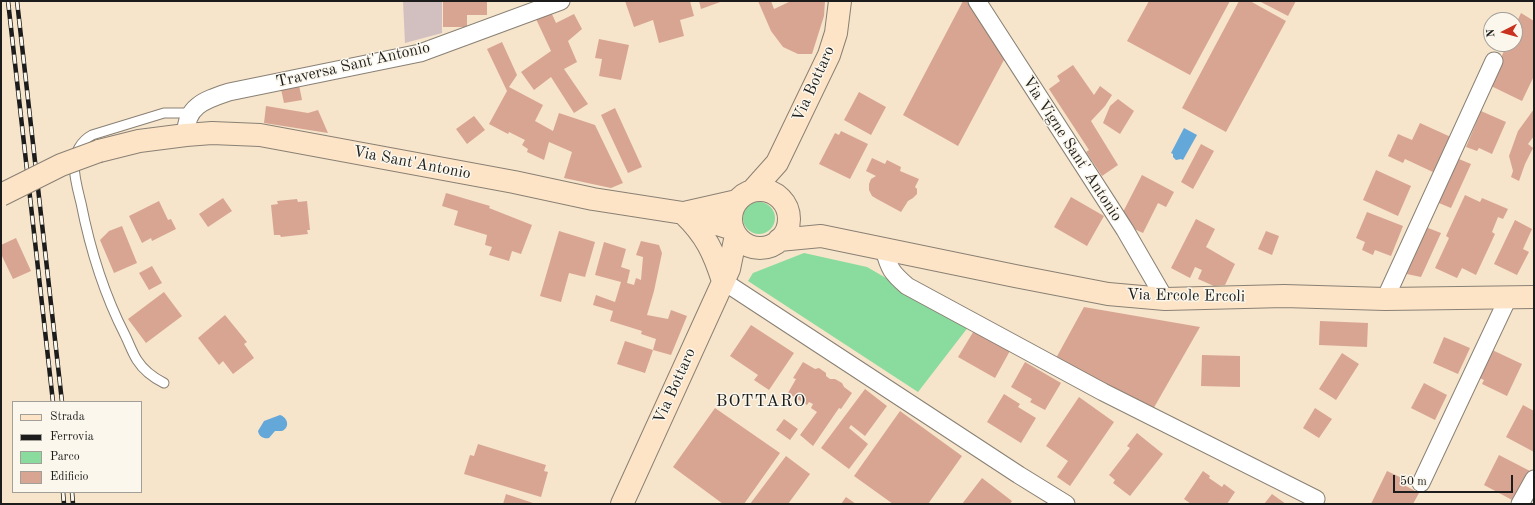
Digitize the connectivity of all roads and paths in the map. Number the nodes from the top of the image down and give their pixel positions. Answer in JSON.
{"nodes":[{"id":1,"x":560,"y":1,"type":"edge"},
{"id":2,"x":840,"y":1,"type":"edge"},
{"id":3,"x":977,"y":1,"type":"edge"},
{"id":4,"x":1494,"y":60,"type":"dead end"},
{"id":5,"x":190,"y":113,"type":"junction"},
{"id":6,"x":186,"y":135,"type":"junction"},
{"id":7,"x":777,"y":163,"type":"junction"},
{"id":8,"x":1,"y":195,"type":"edge"},
{"id":9,"x":745,"y":196,"type":"junction"},
{"id":10,"x":783,"y":202,"type":"junction"},
{"id":11,"x":683,"y":214,"type":"junction"},
{"id":12,"x":734,"y":232,"type":"junction"},
{"id":13,"x":820,"y":236,"type":"junction"},
{"id":14,"x":770,"y":244,"type":"junction"},
{"id":15,"x":884,"y":249,"type":"junction"},
{"id":16,"x":726,"y":275,"type":"junction"},
{"id":17,"x":1534,"y":297,"type":"edge"},
{"id":18,"x":1508,"y":298,"type":"junction"},
{"id":19,"x":1165,"y":299,"type":"junction"},
{"id":20,"x":1385,"y":299,"type":"junction"},
{"id":21,"x":164,"y":383,"type":"dead end"},
{"id":22,"x":1534,"y":479,"type":"edge"},
{"id":23,"x":1421,"y":483,"type":"dead end"},
{"id":24,"x":1316,"y":499,"type":"dead end"},
{"id":25,"x":622,"y":504,"type":"edge"},
{"id":26,"x":1066,"y":504,"type":"edge"},
{"id":27,"x":1520,"y":504,"type":"edge"}],
"edges":[{"from":1,"to":5,"type":"street","name":"Traversa Sant'Antonio"},
{"from":2,"to":7,"type":"street","name":"Via Bottaro"},
{"from":3,"to":19,"type":"street","name":"Via Vigne Sant' Antonio"},
{"from":4,"to":20,"type":"street"},
{"from":5,"to":6,"type":"street"},
{"from":5,"to":21,"type":"lane"},
{"from":6,"to":8,"type":"street","name":"Via Sant'Antonio","bridge":true},
{"from":6,"to":11,"type":"street","name":"Via Sant'Antonio"},
{"from":7,"to":9,"type":"street","name":"Via Bottaro"},
{"from":7,"to":10,"type":"street","name":"Via Bottaro"},
{"from":9,"to":10,"type":"street"},
{"from":9,"to":11,"type":"street","name":"Via Sant'Antonio"},
{"from":9,"to":12,"type":"street"},
{"from":10,"to":13,"type":"street","name":"Via Ercole Ercoli"},
{"from":10,"to":14,"type":"street"},
{"from":11,"to":12,"type":"street","name":"Via Sant'Antonio"},
{"from":11,"to":16,"type":"street"},
{"from":12,"to":14,"type":"street"},
{"from":12,"to":16,"type":"street","name":"Via Bottaro"},
{"from":13,"to":14,"type":"street","name":"Via Ercole Ercoli"},
{"from":13,"to":15,"type":"street","name":"Via Ercole Ercoli"},
{"from":14,"to":16,"type":"street"},
{"from":15,"to":19,"type":"street","name":"Via Ercole Ercoli"},
{"from":15,"to":24,"type":"street"},
{"from":16,"to":25,"type":"street","name":"Via Bottaro"},
{"from":16,"to":26,"type":"street"},
{"from":17,"to":18,"type":"street","name":"Via Ercole Ercoli"},
{"from":18,"to":20,"type":"street","name":"Via Ercole Ercoli"},
{"from":18,"to":23,"type":"street"},
{"from":19,"to":20,"type":"street","name":"Via Ercole Ercoli"},
{"from":22,"to":27,"type":"street"}]}
